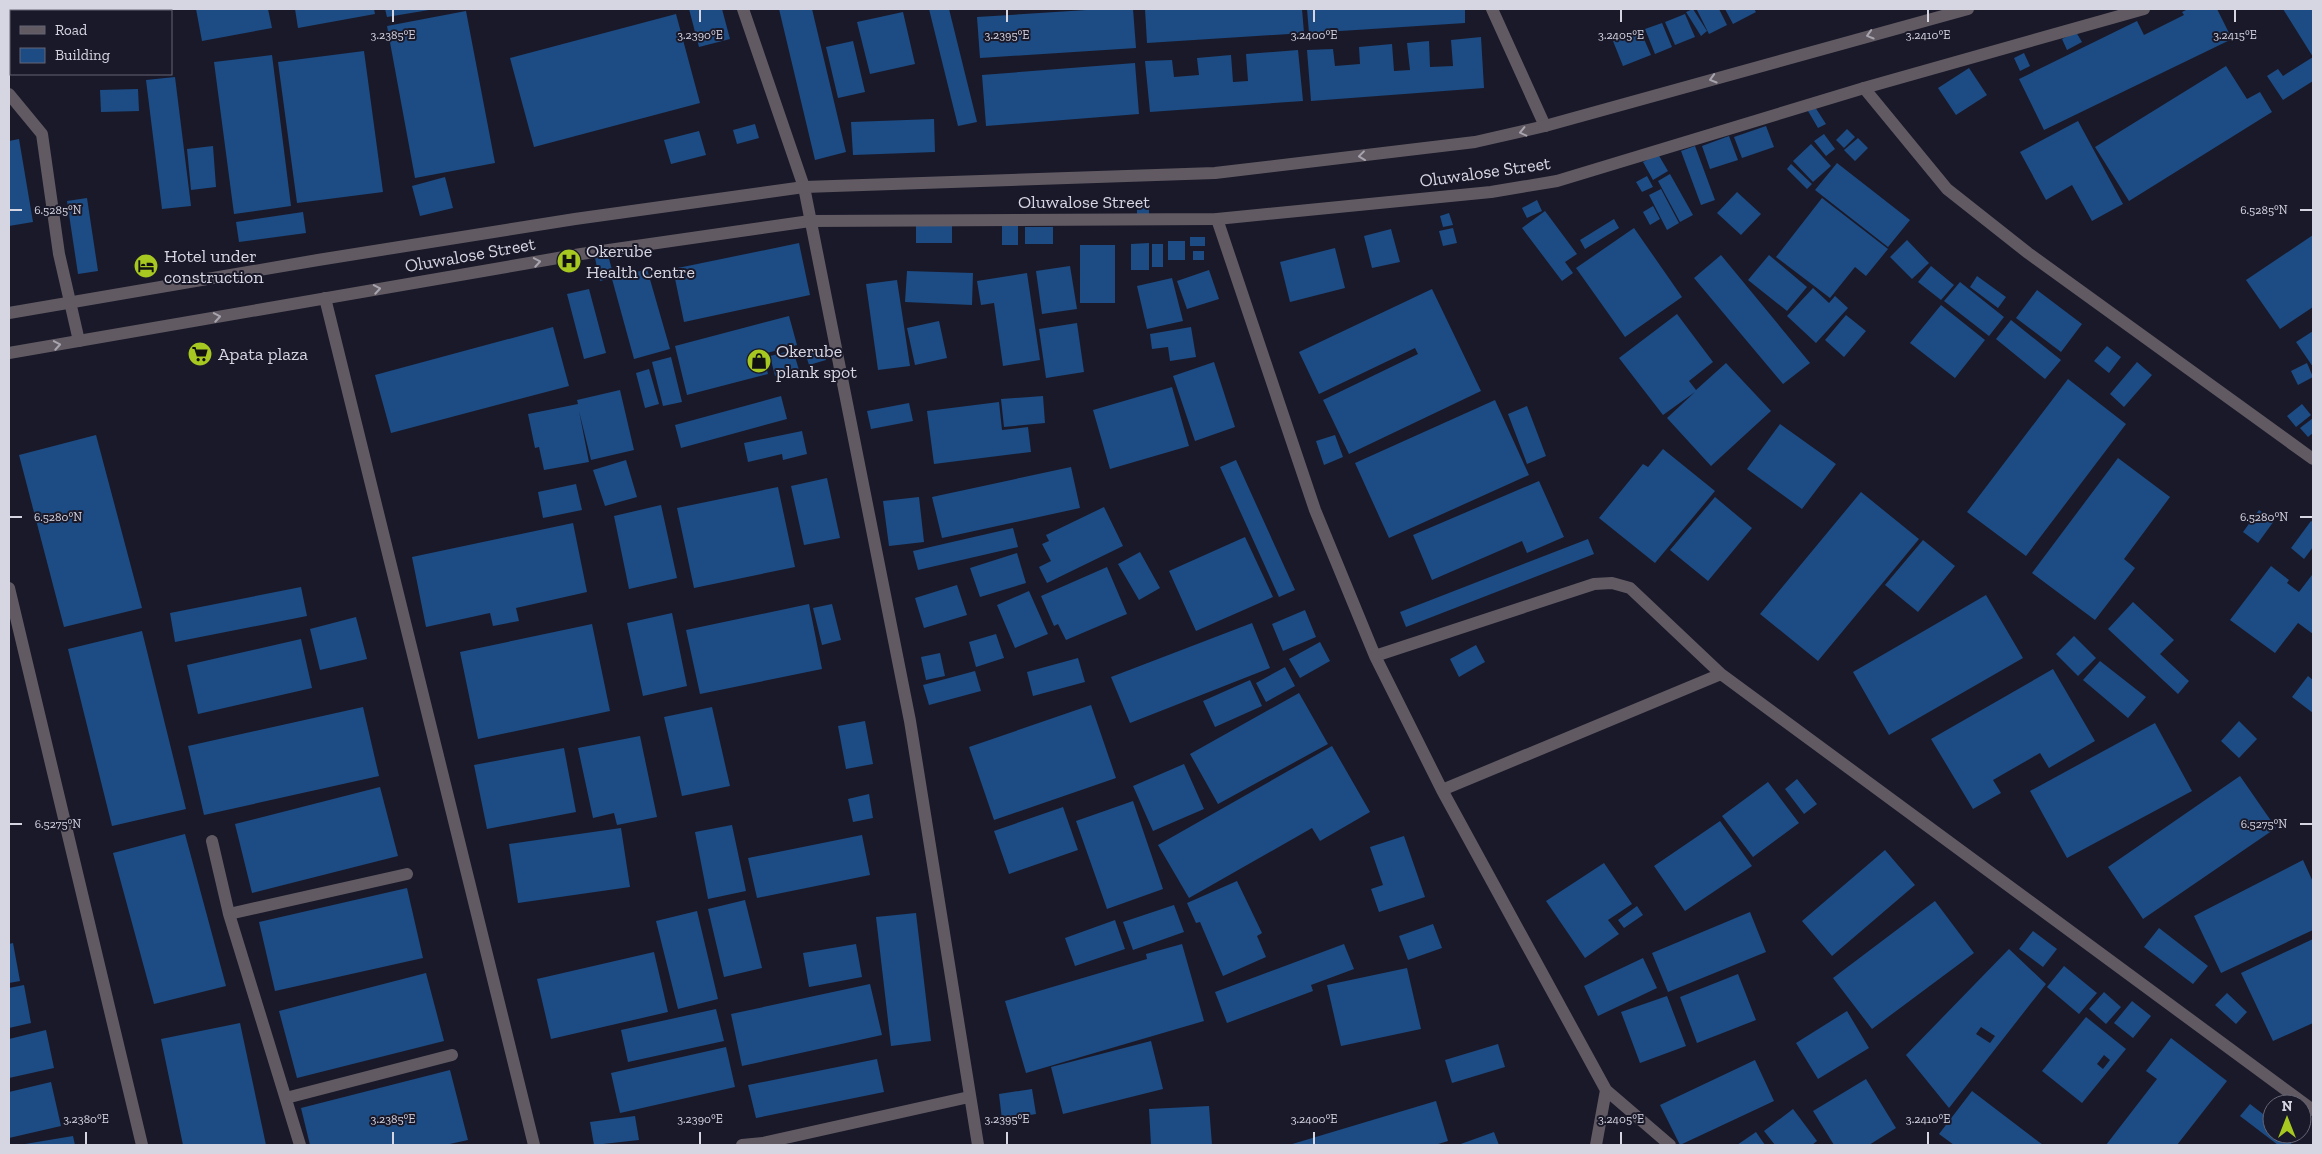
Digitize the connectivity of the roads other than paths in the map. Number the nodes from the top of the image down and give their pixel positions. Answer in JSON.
{"nodes":[{"id":1,"x":743,"y":9,"type":"edge"},
{"id":2,"x":1492,"y":9,"type":"edge"},
{"id":3,"x":1968,"y":9,"type":"edge"},
{"id":4,"x":2144,"y":9,"type":"edge"},
{"id":5,"x":1864,"y":88,"type":"junction"},
{"id":6,"x":9,"y":94,"type":"edge"},
{"id":7,"x":1545,"y":126,"type":"junction"},
{"id":8,"x":804,"y":187,"type":"junction"},
{"id":9,"x":1217,"y":219,"type":"junction"},
{"id":10,"x":810,"y":221,"type":"junction"},
{"id":11,"x":325,"y":298,"type":"junction"},
{"id":12,"x":72,"y":302,"type":"junction"},
{"id":13,"x":9,"y":313,"type":"edge"},
{"id":14,"x":79,"y":341,"type":"junction"},
{"id":15,"x":9,"y":353,"type":"edge"},
{"id":16,"x":2313,"y":459,"type":"edge"},
{"id":17,"x":9,"y":588,"type":"edge"},
{"id":18,"x":1375,"y":656,"type":"junction"},
{"id":19,"x":1721,"y":674,"type":"junction"},
{"id":20,"x":1442,"y":790,"type":"junction"},
{"id":21,"x":212,"y":840,"type":"dead end"},
{"id":22,"x":407,"y":874,"type":"dead end"},
{"id":23,"x":229,"y":914,"type":"junction"},
{"id":24,"x":452,"y":1055,"type":"dead end"},
{"id":25,"x":1606,"y":1090,"type":"junction"},
{"id":26,"x":969,"y":1096,"type":"junction"},
{"id":27,"x":286,"y":1098,"type":"junction"},
{"id":28,"x":2313,"y":1110,"type":"edge"},
{"id":29,"x":763,"y":1144,"type":"edge"},
{"id":30,"x":142,"y":1145,"type":"edge"},
{"id":31,"x":300,"y":1145,"type":"edge"},
{"id":32,"x":534,"y":1145,"type":"edge"},
{"id":33,"x":742,"y":1145,"type":"edge"},
{"id":34,"x":978,"y":1145,"type":"edge"},
{"id":35,"x":1596,"y":1145,"type":"edge"},
{"id":36,"x":1670,"y":1145,"type":"edge"}],
"edges":[{"from":1,"to":8,"type":"street"},
{"from":2,"to":7,"type":"street"},
{"from":3,"to":7,"type":"street","name":"Oluwalose Street","one_way":true},
{"from":4,"to":5,"type":"street","name":"Oluwalose Street"},
{"from":5,"to":9,"type":"street","name":"Oluwalose Street"},
{"from":5,"to":16,"type":"street"},
{"from":6,"to":12,"type":"street"},
{"from":7,"to":8,"type":"street","name":"Oluwalose Street","one_way":true},
{"from":8,"to":10,"type":"street"},
{"from":8,"to":12,"type":"street","name":"Oluwalose Street"},
{"from":9,"to":10,"type":"street","name":"Oluwalose Street"},
{"from":9,"to":18,"type":"street"},
{"from":11,"to":10,"type":"street","name":"Oluwalose Street","one_way":true},
{"from":10,"to":26,"type":"street"},
{"from":14,"to":11,"type":"street","name":"Oluwalose Street","one_way":true},
{"from":11,"to":32,"type":"street"},
{"from":12,"to":13,"type":"street","name":"Oluwalose Street"},
{"from":12,"to":14,"type":"street"},
{"from":15,"to":14,"type":"street","name":"Oluwalose Street","one_way":true},
{"from":17,"to":30,"type":"street"},
{"from":18,"to":19,"type":"street"},
{"from":18,"to":20,"type":"street"},
{"from":19,"to":20,"type":"street"},
{"from":19,"to":28,"type":"street"},
{"from":20,"to":25,"type":"street"},
{"from":21,"to":23,"type":"street"},
{"from":22,"to":23,"type":"street"},
{"from":23,"to":27,"type":"street"},
{"from":24,"to":27,"type":"street"},
{"from":25,"to":35,"type":"street"},
{"from":25,"to":36,"type":"street"},
{"from":26,"to":29,"type":"street"},
{"from":26,"to":34,"type":"street"},
{"from":27,"to":31,"type":"street"},
{"from":29,"to":33,"type":"street"}]}
